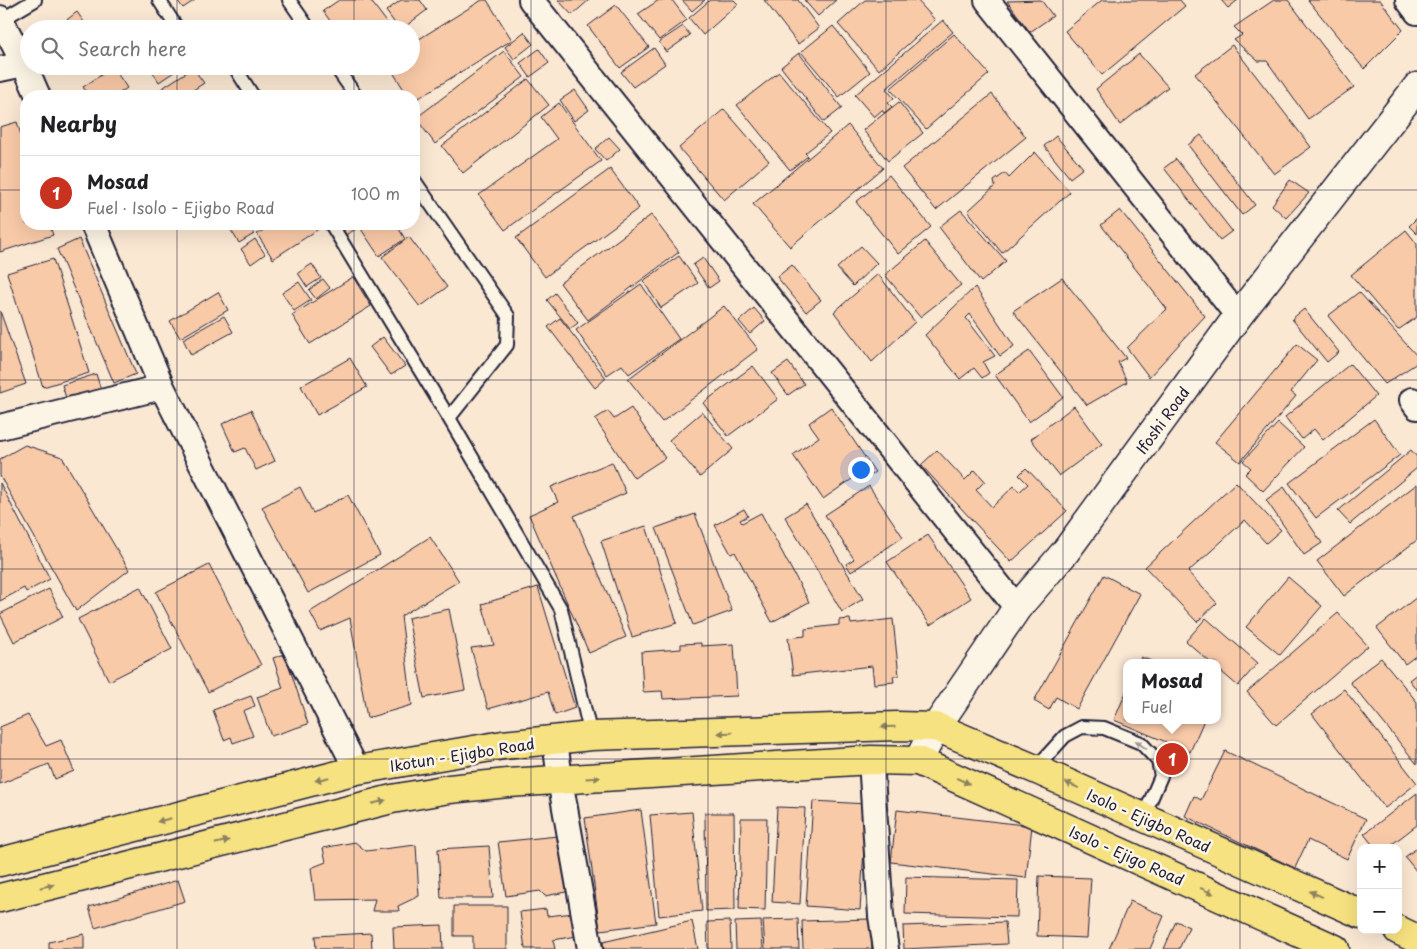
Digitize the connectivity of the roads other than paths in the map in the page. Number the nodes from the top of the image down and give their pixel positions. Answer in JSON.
{"nodes":[{"id":1,"x":35,"y":0,"type":"edge"},
{"id":2,"x":159,"y":0,"type":"edge"},
{"id":3,"x":289,"y":0,"type":"edge"},
{"id":4,"x":532,"y":0,"type":"edge"},
{"id":5,"x":987,"y":0,"type":"edge"},
{"id":6,"x":1408,"y":0,"type":"edge"},
{"id":7,"x":1417,"y":12,"type":"edge"},
{"id":8,"x":0,"y":19,"type":"edge"},
{"id":9,"x":171,"y":20,"type":"edge"},
{"id":10,"x":303,"y":20,"type":"edge"},
{"id":11,"x":20,"y":56,"type":"edge"},
{"id":12,"x":20,"y":65,"type":"edge"},
{"id":13,"x":0,"y":69,"type":"edge"},
{"id":14,"x":29,"y":75,"type":"edge"},
{"id":15,"x":240,"y":75,"type":"edge"},
{"id":16,"x":341,"y":75,"type":"edge"},
{"id":17,"x":1417,"y":87,"type":"edge"},
{"id":18,"x":35,"y":90,"type":"edge"},
{"id":19,"x":249,"y":90,"type":"edge"},
{"id":20,"x":352,"y":90,"type":"edge"},
{"id":21,"x":420,"y":189,"type":"edge"},
{"id":22,"x":96,"y":230,"type":"edge"},
{"id":23,"x":335,"y":230,"type":"edge"},
{"id":24,"x":1238,"y":316,"type":"junction"},
{"id":25,"x":162,"y":387,"type":"junction"},
{"id":26,"x":450,"y":418,"type":"junction"},
{"id":27,"x":0,"y":427,"type":"edge"},
{"id":28,"x":1017,"y":608,"type":"junction"},
{"id":29,"x":936,"y":727,"type":"junction"},
{"id":30,"x":591,"y":736,"type":"junction"},
{"id":31,"x":555,"y":740,"type":"junction"},
{"id":32,"x":871,"y":760,"type":"junction"},
{"id":33,"x":918,"y":761,"type":"junction"},
{"id":34,"x":1035,"y":769,"type":"junction"},
{"id":35,"x":357,"y":770,"type":"junction"},
{"id":36,"x":560,"y":780,"type":"junction"},
{"id":37,"x":1143,"y":818,"type":"junction"},
{"id":38,"x":0,"y":862,"type":"edge"},
{"id":39,"x":0,"y":898,"type":"edge"},
{"id":40,"x":1357,"y":912,"type":"edge"},
{"id":41,"x":1402,"y":932,"type":"edge"},
{"id":42,"x":1417,"y":939,"type":"edge"},
{"id":43,"x":590,"y":949,"type":"edge"},
{"id":44,"x":886,"y":949,"type":"edge"},
{"id":45,"x":1335,"y":949,"type":"edge"}],
"edges":[{"from":1,"to":8,"type":"lane"},
{"from":2,"to":9,"type":"lane"},
{"from":3,"to":10,"type":"lane"},
{"from":4,"to":28,"type":"street"},
{"from":5,"to":24,"type":"street"},
{"from":6,"to":7,"type":"street"},
{"from":8,"to":11,"type":"street"},
{"from":12,"to":13,"type":"street"},
{"from":14,"to":18,"type":"street"},
{"from":15,"to":19,"type":"lane"},
{"from":16,"to":20,"type":"lane"},
{"from":17,"to":24,"type":"main road","name":"Ifoshi Road"},
{"from":21,"to":26,"type":"lane"},
{"from":22,"to":25,"type":"street"},
{"from":23,"to":26,"type":"lane"},
{"from":24,"to":28,"type":"main road","name":"Ifoshi Road"},
{"from":25,"to":27,"type":"street"},
{"from":25,"to":35,"type":"street"},
{"from":26,"to":30,"type":"lane"},
{"from":28,"to":29,"type":"main road","name":"Ifoshi Road"},
{"from":29,"to":30,"type":"main road","name":"Ikotun - Ejigbo Road","one_way":true},
{"from":29,"to":33,"type":"main road","name":"Ifoshi Road"},
{"from":29,"to":34,"type":"main road","name":"Isolo - Ejigbo Road"},
{"from":30,"to":31,"type":"main road","name":"Ikotun - Ejigbo Road"},
{"from":31,"to":35,"type":"main road","name":"Ikotun - Ejigbo Road"},
{"from":31,"to":36,"type":"street"},
{"from":32,"to":33,"type":"main road"},
{"from":36,"to":32,"type":"main road","one_way":true},
{"from":32,"to":44,"type":"street"},
{"from":33,"to":45,"type":"main road","name":"Isolo - Ejigo Road","one_way":true},
{"from":37,"to":34,"type":"main road","name":"Isolo - Ejigbo Road","one_way":true},
{"from":37,"to":34,"type":"lane","one_way":true},
{"from":35,"to":38,"type":"main road","name":"Ikotun - Ejigbo Road","one_way":true},
{"from":39,"to":36,"type":"main road","one_way":true},
{"from":36,"to":43,"type":"street"},
{"from":40,"to":37,"type":"main road","name":"Isolo - Ejigbo Road","one_way":true},
{"from":41,"to":42,"type":"main road"}]}
